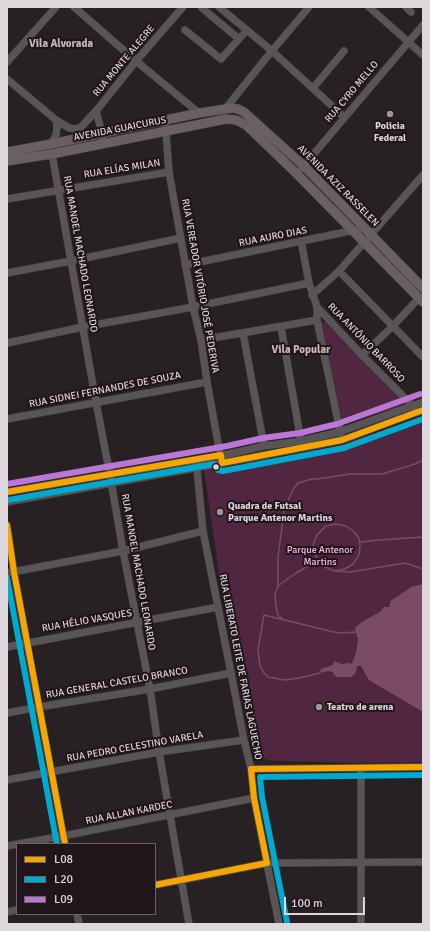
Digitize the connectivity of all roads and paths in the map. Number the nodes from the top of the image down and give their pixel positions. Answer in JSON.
{"nodes":[{"id":1,"x":56,"y":7,"type":"edge"},
{"id":2,"x":74,"y":7,"type":"edge"},
{"id":3,"x":182,"y":7,"type":"edge"},
{"id":4,"x":219,"y":7,"type":"edge"},
{"id":5,"x":309,"y":7,"type":"edge"},
{"id":6,"x":369,"y":7,"type":"edge"},
{"id":7,"x":202,"y":8,"type":"edge"},
{"id":8,"x":423,"y":25,"type":"edge"},
{"id":9,"x":184,"y":30,"type":"dead end"},
{"id":10,"x":247,"y":30,"type":"junction"},
{"id":11,"x":239,"y":39,"type":"junction"},
{"id":12,"x":408,"y":42,"type":"junction"},
{"id":13,"x":272,"y":51,"type":"junction"},
{"id":14,"x":344,"y":51,"type":"dead end"},
{"id":15,"x":423,"y":55,"type":"edge"},
{"id":16,"x":136,"y":61,"type":"junction"},
{"id":17,"x":7,"y":62,"type":"edge"},
{"id":18,"x":7,"y":79,"type":"edge"},
{"id":19,"x":313,"y":88,"type":"junction"},
{"id":20,"x":180,"y":98,"type":"junction"},
{"id":21,"x":229,"y":108,"type":"junction"},
{"id":22,"x":96,"y":111,"type":"junction"},
{"id":23,"x":199,"y":113,"type":"junction"},
{"id":24,"x":180,"y":117,"type":"junction"},
{"id":25,"x":344,"y":117,"type":"junction"},
{"id":26,"x":56,"y":120,"type":"junction"},
{"id":27,"x":165,"y":120,"type":"junction"},
{"id":28,"x":236,"y":120,"type":"joint"},
{"id":29,"x":166,"y":131,"type":"junction"},
{"id":30,"x":102,"y":133,"type":"junction"},
{"id":31,"x":103,"y":143,"type":"junction"},
{"id":32,"x":50,"y":144,"type":"junction"},
{"id":33,"x":7,"y":152,"type":"edge"},
{"id":34,"x":52,"y":154,"type":"junction"},
{"id":35,"x":7,"y":161,"type":"edge"},
{"id":36,"x":304,"y":166,"type":"junction"},
{"id":37,"x":169,"y":172,"type":"junction"},
{"id":38,"x":296,"y":173,"type":"junction"},
{"id":39,"x":423,"y":175,"type":"edge"},
{"id":40,"x":58,"y":190,"type":"junction"},
{"id":41,"x":7,"y":199,"type":"edge"},
{"id":42,"x":353,"y":230,"type":"junction"},
{"id":43,"x":367,"y":236,"type":"junction"},
{"id":44,"x":181,"y":238,"type":"junction"},
{"id":45,"x":301,"y":241,"type":"junction"},
{"id":46,"x":71,"y":261,"type":"junction"},
{"id":47,"x":185,"y":265,"type":"junction"},
{"id":48,"x":339,"y":271,"type":"junction"},
{"id":49,"x":7,"y":273,"type":"edge"},
{"id":50,"x":309,"y":283,"type":"junction"},
{"id":51,"x":423,"y":288,"type":"edge"},
{"id":52,"x":312,"y":295,"type":"junction"},
{"id":53,"x":421,"y":300,"type":"edge"},
{"id":54,"x":193,"y":307,"type":"junction"},
{"id":55,"x":317,"y":307,"type":"junction"},
{"id":56,"x":317,"y":320,"type":"junction"},
{"id":57,"x":83,"y":327,"type":"junction"},
{"id":58,"x":281,"y":327,"type":"junction"},
{"id":59,"x":392,"y":327,"type":"junction"},
{"id":60,"x":244,"y":334,"type":"junction"},
{"id":61,"x":201,"y":340,"type":"junction"},
{"id":62,"x":7,"y":343,"type":"edge"},
{"id":63,"x":362,"y":355,"type":"junction"},
{"id":64,"x":423,"y":357,"type":"edge"},
{"id":65,"x":207,"y":382,"type":"junction"},
{"id":66,"x":96,"y":402,"type":"junction"},
{"id":67,"x":423,"y":402,"type":"edge"},
{"id":68,"x":414,"y":410,"type":"junction"},
{"id":69,"x":423,"y":410,"type":"edge"},
{"id":70,"x":7,"y":419,"type":"edge"},
{"id":71,"x":341,"y":436,"type":"junction"},
{"id":72,"x":301,"y":441,"type":"junction"},
{"id":73,"x":264,"y":446,"type":"junction"},
{"id":74,"x":221,"y":459,"type":"junction"},
{"id":75,"x":196,"y":460,"type":"junction"},
{"id":76,"x":196,"y":468,"type":"junction"},
{"id":77,"x":110,"y":474,"type":"junction"},
{"id":78,"x":112,"y":483,"type":"junction"},
{"id":79,"x":7,"y":492,"type":"edge"},
{"id":80,"x":7,"y":502,"type":"edge"},
{"id":81,"x":7,"y":524,"type":"edge"},
{"id":82,"x":203,"y":531,"type":"junction"},
{"id":83,"x":123,"y":551,"type":"junction"},
{"id":84,"x":10,"y":572,"type":"edge"},
{"id":85,"x":218,"y":607,"type":"junction"},
{"id":86,"x":137,"y":622,"type":"junction"},
{"id":87,"x":26,"y":643,"type":"junction"},
{"id":88,"x":7,"y":647,"type":"edge"},
{"id":89,"x":231,"y":673,"type":"junction"},
{"id":90,"x":150,"y":689,"type":"junction"},
{"id":91,"x":38,"y":707,"type":"junction"},
{"id":92,"x":7,"y":714,"type":"edge"},
{"id":93,"x":244,"y":740,"type":"junction"},
{"id":94,"x":160,"y":752,"type":"junction"},
{"id":95,"x":423,"y":767,"type":"edge"},
{"id":96,"x":361,"y":768,"type":"junction"},
{"id":97,"x":251,"y":769,"type":"junction"},
{"id":98,"x":51,"y":772,"type":"junction"},
{"id":99,"x":7,"y":780,"type":"edge"},
{"id":100,"x":254,"y":798,"type":"junction"},
{"id":101,"x":171,"y":815,"type":"junction"},
{"id":102,"x":63,"y":836,"type":"junction"},
{"id":103,"x":24,"y":843,"type":"edge"},
{"id":104,"x":65,"y":843,"type":"edge"},
{"id":105,"x":423,"y":862,"type":"edge"},
{"id":106,"x":267,"y":863,"type":"junction"},
{"id":107,"x":361,"y":863,"type":"junction"},
{"id":108,"x":182,"y":880,"type":"junction"},
{"id":109,"x":156,"y":885,"type":"edge"},
{"id":110,"x":189,"y":924,"type":"edge"},
{"id":111,"x":279,"y":924,"type":"edge"},
{"id":112,"x":361,"y":924,"type":"edge"}],
"edges":[{"from":1,"to":17,"type":"street"},
{"from":2,"to":16,"type":"street"},
{"from":3,"to":16,"type":"street","name":"RUA MONTE ALEGRE"},
{"from":4,"to":10,"type":"street"},
{"from":5,"to":13,"type":"street"},
{"from":6,"to":12,"type":"street"},
{"from":7,"to":11,"type":"street"},
{"from":8,"to":12,"type":"street","name":"RUA CYRO MELLO"},
{"from":9,"to":11,"type":"street"},
{"from":10,"to":11,"type":"street"},
{"from":10,"to":13,"type":"street"},
{"from":12,"to":15,"type":"street"},
{"from":12,"to":25,"type":"street","name":"RUA CYRO MELLO"},
{"from":13,"to":19,"type":"street"},
{"from":13,"to":21,"type":"street"},
{"from":14,"to":19,"type":"street"},
{"from":16,"to":20,"type":"street"},
{"from":16,"to":22,"type":"street","name":"RUA MONTE ALEGRE"},
{"from":18,"to":26,"type":"street"},
{"from":19,"to":25,"type":"street"},
{"from":20,"to":23,"type":"street"},
{"from":20,"to":24,"type":"street"},
{"from":21,"to":23,"type":"main road","name":"AVENIDA GUAICURUS"},
{"from":21,"to":36,"type":"main road","name":"AVENIDA AZIZ RASSELEN"},
{"from":22,"to":26,"type":"street"},
{"from":22,"to":30,"type":"street","name":"RUA MONTE ALEGRE"},
{"from":23,"to":24,"type":"main road","name":"AVENIDA GUAICURUS"},
{"from":24,"to":27,"type":"main road","name":"AVENIDA GUAICURUS"},
{"from":25,"to":36,"type":"street","name":"RUA CYRO MELLO"},
{"from":26,"to":32,"type":"street"},
{"from":27,"to":29,"type":"street","name":"RUA VEREADOR VITÓRIO JOSÉ PEDERIVA"},
{"from":27,"to":30,"type":"main road","name":"AVENIDA GUAICURUS"},
{"from":28,"to":29,"type":"main road","name":"AVENIDA GUAICURUS"},
{"from":28,"to":38,"type":"main road","name":"AVENIDA AZIZ RASSELEN"},
{"from":29,"to":31,"type":"main road","name":"AVENIDA GUAICURUS"},
{"from":29,"to":37,"type":"street","name":"RUA VEREADOR VITÓRIO JOSÉ PEDERIVA"},
{"from":30,"to":31,"type":"street","name":"RUA MONTE ALEGRE"},
{"from":30,"to":32,"type":"main road","name":"AVENIDA GUAICURUS"},
{"from":31,"to":34,"type":"main road","name":"AVENIDA GUAICURUS"},
{"from":32,"to":33,"type":"main road","name":"AVENIDA GUAICURUS"},
{"from":34,"to":35,"type":"main road","name":"AVENIDA GUAICURUS"},
{"from":34,"to":40,"type":"street","name":"RUA MANOEL MACHADO LEONARDO"},
{"from":36,"to":38,"type":"street","name":"RUA CYRO MELLO"},
{"from":36,"to":43,"type":"main road","name":"AVENIDA AZIZ RASSELEN"},
{"from":37,"to":40,"type":"street","name":"RUA ELÍAS MILAN"},
{"from":37,"to":44,"type":"street","name":"RUA VEREADOR VITÓRIO JOSÉ PEDERIVA"},
{"from":38,"to":42,"type":"main road","name":"AVENIDA AZIZ RASSELEN"},
{"from":39,"to":43,"type":"street"},
{"from":40,"to":41,"type":"street","name":"RUA ELÍAS MILAN"},
{"from":40,"to":46,"type":"street","name":"RUA MANOEL MACHADO LEONARDO"},
{"from":42,"to":43,"type":"main road","name":"AVENIDA AZIZ RASSELEN"},
{"from":42,"to":43,"type":"street","name":"RUA AURO DIAS"},
{"from":42,"to":45,"type":"street","name":"RUA AURO DIAS"},
{"from":43,"to":48,"type":"street"},
{"from":43,"to":51,"type":"main road","name":"AVENIDA AZIZ RASSELEN"},
{"from":43,"to":53,"type":"main road","name":"AVENIDA AZIZ RASSELEN"},
{"from":44,"to":46,"type":"street"},
{"from":44,"to":47,"type":"street","name":"RUA VEREADOR VITÓRIO JOSÉ PEDERIVA"},
{"from":45,"to":47,"type":"street","name":"RUA AURO DIAS"},
{"from":45,"to":50,"type":"street"},
{"from":46,"to":49,"type":"street"},
{"from":46,"to":57,"type":"street","name":"RUA MANOEL MACHADO LEONARDO"},
{"from":47,"to":54,"type":"street","name":"RUA VEREADOR VITÓRIO JOSÉ PEDERIVA"},
{"from":48,"to":52,"type":"street"},
{"from":48,"to":59,"type":"street"},
{"from":50,"to":52,"type":"street"},
{"from":50,"to":54,"type":"street"},
{"from":52,"to":55,"type":"street"},
{"from":53,"to":59,"type":"street"},
{"from":54,"to":57,"type":"street"},
{"from":54,"to":61,"type":"street","name":"RUA VEREADOR VITÓRIO JOSÉ PEDERIVA"},
{"from":55,"to":56,"type":"street"},
{"from":55,"to":63,"type":"street","name":"RUA ANTÔNIO BARROSO"},
{"from":56,"to":58,"type":"street"},
{"from":56,"to":71,"type":"street"},
{"from":57,"to":62,"type":"street"},
{"from":57,"to":66,"type":"street","name":"RUA MANOEL MACHADO LEONARDO"},
{"from":58,"to":60,"type":"street"},
{"from":58,"to":72,"type":"street"},
{"from":59,"to":63,"type":"street"},
{"from":59,"to":64,"type":"street"},
{"from":60,"to":61,"type":"street"},
{"from":60,"to":73,"type":"street"},
{"from":61,"to":65,"type":"street","name":"RUA VEREADOR VITÓRIO JOSÉ PEDERIVA"},
{"from":63,"to":68,"type":"street","name":"RUA ANTÔNIO BARROSO"},
{"from":65,"to":66,"type":"street","name":"RUA SIDNEI FERNANDES DE SOUZA"},
{"from":65,"to":74,"type":"street","name":"RUA VEREADOR VITÓRIO JOSÉ PEDERIVA"},
{"from":66,"to":70,"type":"street","name":"RUA SIDNEI FERNANDES DE SOUZA"},
{"from":66,"to":77,"type":"street","name":"RUA MANOEL MACHADO LEONARDO"},
{"from":67,"to":68,"type":"street"},
{"from":68,"to":69,"type":"street"},
{"from":68,"to":71,"type":"street"},
{"from":71,"to":72,"type":"street"},
{"from":71,"to":74,"type":"street"},
{"from":72,"to":73,"type":"street"},
{"from":73,"to":74,"type":"street"},
{"from":74,"to":75,"type":"street"},
{"from":74,"to":76,"type":"street"},
{"from":75,"to":76,"type":"street","name":"RUA LIBERATO LEITE DE FARIAS LAGUECHO"},
{"from":75,"to":77,"type":"street"},
{"from":76,"to":78,"type":"street"},
{"from":76,"to":82,"type":"street","name":"RUA LIBERATO LEITE DE FARIAS LAGUECHO"},
{"from":77,"to":78,"type":"street","name":"RUA MANOEL MACHADO LEONARDO"},
{"from":77,"to":79,"type":"street"},
{"from":78,"to":80,"type":"street"},
{"from":78,"to":83,"type":"street","name":"RUA MANOEL MACHADO LEONARDO"},
{"from":81,"to":84,"type":"street"},
{"from":82,"to":83,"type":"street"},
{"from":82,"to":85,"type":"street","name":"RUA LIBERATO LEITE DE FARIAS LAGUECHO"},
{"from":83,"to":84,"type":"street"},
{"from":83,"to":86,"type":"street","name":"RUA MANOEL MACHADO LEONARDO"},
{"from":84,"to":87,"type":"street"},
{"from":85,"to":86,"type":"street","name":"RUA HÉLIO VASQUES"},
{"from":85,"to":89,"type":"street","name":"RUA LIBERATO LEITE DE FARIAS LAGUECHO"},
{"from":86,"to":87,"type":"street","name":"RUA HÉLIO VASQUES"},
{"from":86,"to":90,"type":"street","name":"RUA MANOEL MACHADO LEONARDO"},
{"from":87,"to":88,"type":"street","name":"RUA HÉLIO VASQUES"},
{"from":87,"to":91,"type":"street"},
{"from":89,"to":90,"type":"street","name":"RUA GENERAL CASTELO BRANCO"},
{"from":89,"to":93,"type":"street","name":"RUA LIBERATO LEITE DE FARIAS LAGUECHO"},
{"from":90,"to":91,"type":"street","name":"RUA GENERAL CASTELO BRANCO"},
{"from":90,"to":94,"type":"street","name":"RUA MANOEL MACHADO LEONARDO"},
{"from":91,"to":92,"type":"street","name":"RUA GENERAL CASTELO BRANCO"},
{"from":91,"to":98,"type":"street"},
{"from":93,"to":94,"type":"street","name":"RUA PEDRO CELESTINO VARELA"},
{"from":93,"to":97,"type":"street","name":"RUA LIBERATO LEITE DE FARIAS LAGUECHO"},
{"from":94,"to":98,"type":"street","name":"RUA PEDRO CELESTINO VARELA"},
{"from":94,"to":101,"type":"street","name":"RUA MANOEL MACHADO LEONARDO"},
{"from":95,"to":96,"type":"street"},
{"from":96,"to":97,"type":"street"},
{"from":96,"to":107,"type":"street"},
{"from":97,"to":100,"type":"street","name":"RUA LIBERATO LEITE DE FARIAS LAGUECHO"},
{"from":98,"to":99,"type":"street","name":"RUA PEDRO CELESTINO VARELA"},
{"from":98,"to":102,"type":"street"},
{"from":100,"to":101,"type":"street","name":"RUA ALLAN KARDEC"},
{"from":100,"to":106,"type":"street","name":"RUA LIBERATO LEITE DE FARIAS LAGUECHO"},
{"from":101,"to":102,"type":"street","name":"RUA ALLAN KARDEC"},
{"from":101,"to":108,"type":"street","name":"RUA MANOEL MACHADO LEONARDO"},
{"from":102,"to":103,"type":"street","name":"RUA ALLAN KARDEC"},
{"from":102,"to":104,"type":"street"},
{"from":105,"to":107,"type":"street"},
{"from":106,"to":107,"type":"street"},
{"from":106,"to":108,"type":"street"},
{"from":106,"to":111,"type":"street","name":"RUA LIBERATO LEITE DE FARIAS LAGUECHO"},
{"from":107,"to":112,"type":"street"},
{"from":108,"to":109,"type":"street"},
{"from":108,"to":110,"type":"street","name":"RUA MANOEL MACHADO LEONARDO"}]}
